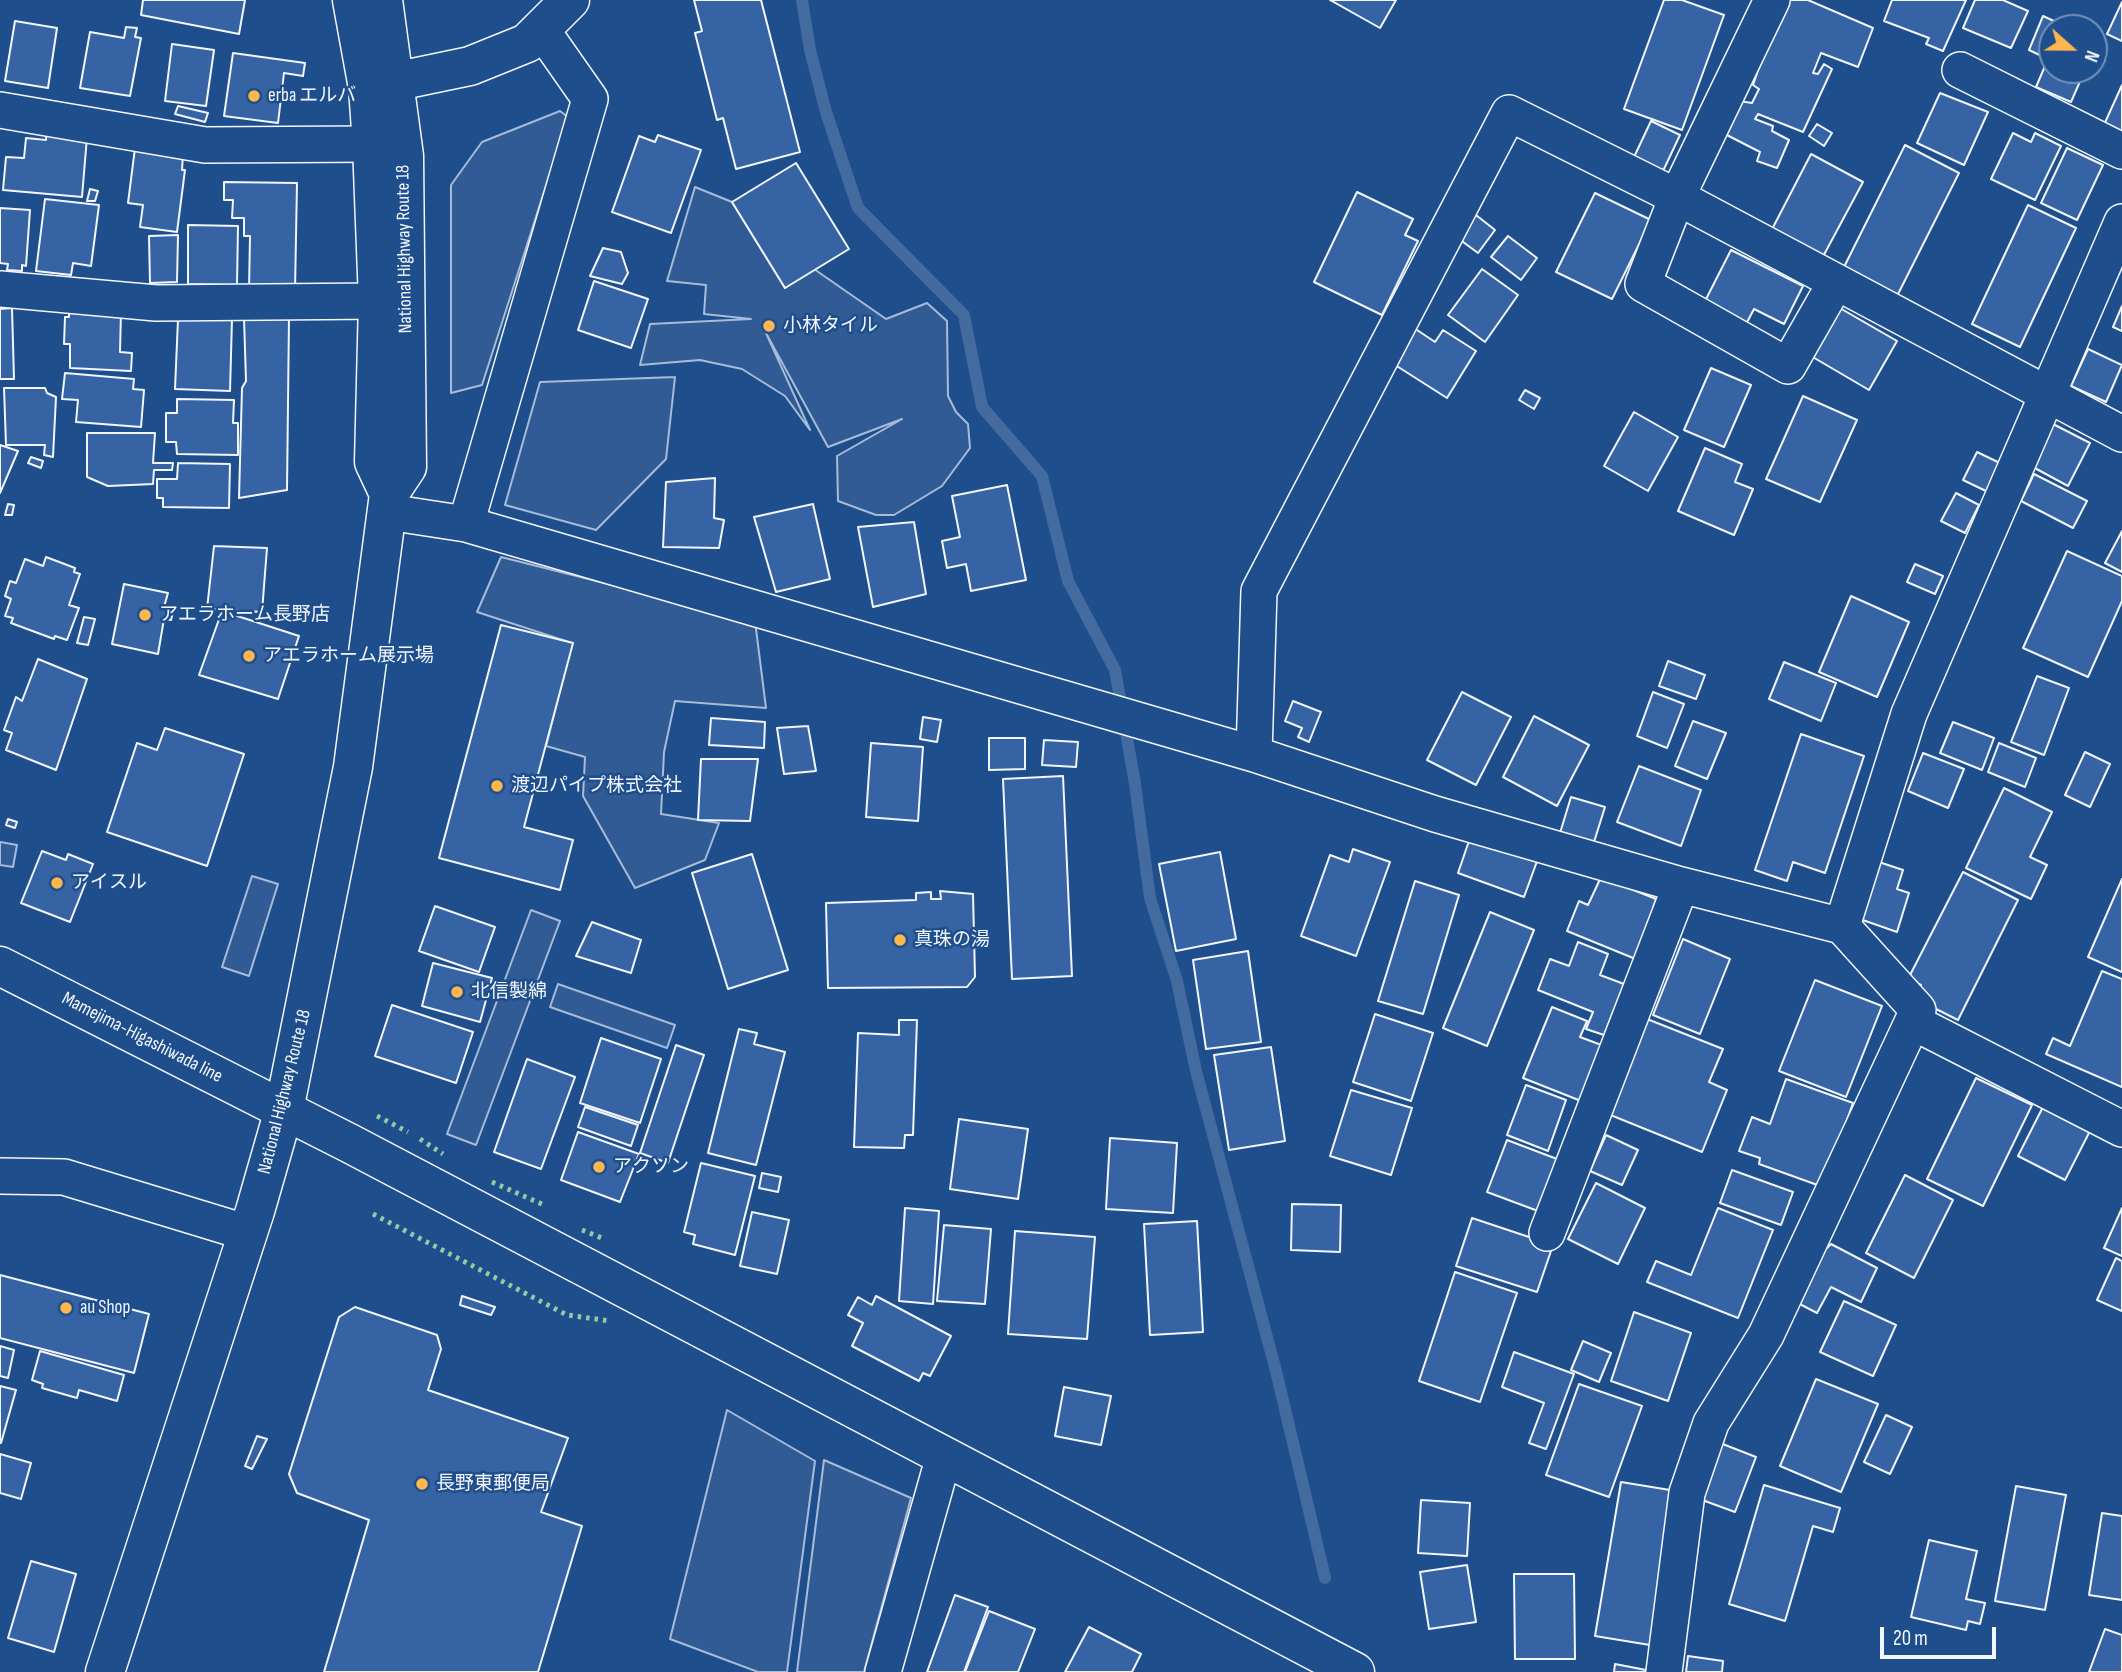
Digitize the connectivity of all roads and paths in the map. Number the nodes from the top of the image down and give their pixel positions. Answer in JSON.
{"nodes":[{"id":1,"x":352,"y":0,"type":"edge"},
{"id":2,"x":383,"y":0,"type":"edge"},
{"id":3,"x":570,"y":0,"type":"edge"},
{"id":4,"x":1772,"y":0,"type":"edge"},
{"id":5,"x":541,"y":29,"type":"junction"},
{"id":6,"x":1960,"y":70,"type":"dead end"},
{"id":7,"x":382,"y":85,"type":"junction"},
{"id":8,"x":0,"y":110,"type":"edge"},
{"id":9,"x":372,"y":144,"type":"junction"},
{"id":10,"x":2122,"y":150,"type":"edge"},
{"id":11,"x":1676,"y":197,"type":"junction"},
{"id":12,"x":2122,"y":222,"type":"edge"},
{"id":13,"x":1836,"y":282,"type":"junction"},
{"id":14,"x":0,"y":289,"type":"edge"},
{"id":15,"x":378,"y":301,"type":"junction"},
{"id":16,"x":2047,"y":396,"type":"junction"},
{"id":17,"x":2122,"y":435,"type":"edge"},
{"id":18,"x":389,"y":503,"type":"junction"},
{"id":19,"x":466,"y":524,"type":"junction"},
{"id":20,"x":1254,"y":754,"type":"junction"},
{"id":21,"x":1681,"y":885,"type":"junction"},
{"id":22,"x":1842,"y":926,"type":"junction"},
{"id":23,"x":0,"y":965,"type":"edge"},
{"id":24,"x":1915,"y":1023,"type":"junction"},
{"id":25,"x":284,"y":1110,"type":"junction"},
{"id":26,"x":2122,"y":1129,"type":"edge"},
{"id":27,"x":0,"y":1175,"type":"edge"},
{"id":28,"x":248,"y":1233,"type":"junction"},
{"id":29,"x":1547,"y":1233,"type":"dead end"},
{"id":30,"x":944,"y":1456,"type":"junction"},
{"id":31,"x":1321,"y":1664,"type":"edge"},
{"id":32,"x":105,"y":1672,"type":"edge"},
{"id":33,"x":883,"y":1672,"type":"edge"},
{"id":34,"x":1355,"y":1672,"type":"edge"},
{"id":35,"x":1664,"y":1672,"type":"edge"}],
"edges":[{"from":1,"to":7,"type":"main road","name":"National Highway Route 18"},
{"from":2,"to":7,"type":"main road","name":"National Highway Route 18"},
{"from":3,"to":5,"type":"main road"},
{"from":4,"to":11,"type":"street"},
{"from":5,"to":7,"type":"main road"},
{"from":5,"to":19,"type":"street"},
{"from":6,"to":10,"type":"street"},
{"from":7,"to":9,"type":"main road","name":"National Highway Route 18"},
{"from":7,"to":18,"type":"main road","name":"National Highway Route 18"},
{"from":8,"to":9,"type":"street"},
{"from":9,"to":15,"type":"main road","name":"National Highway Route 18"},
{"from":11,"to":13,"type":"street"},
{"from":11,"to":13,"type":"street"},
{"from":11,"to":20,"type":"street"},
{"from":12,"to":16,"type":"street"},
{"from":13,"to":16,"type":"street"},
{"from":14,"to":15,"type":"street"},
{"from":15,"to":18,"type":"main road","name":"National Highway Route 18"},
{"from":16,"to":17,"type":"street"},
{"from":16,"to":22,"type":"street"},
{"from":18,"to":19,"type":"street"},
{"from":18,"to":25,"type":"main road","name":"National Highway Route 18"},
{"from":19,"to":20,"type":"street"},
{"from":20,"to":21,"type":"street"},
{"from":21,"to":22,"type":"street"},
{"from":21,"to":29,"type":"street"},
{"from":22,"to":24,"type":"street"},
{"from":23,"to":25,"type":"main road","name":"Mamejima-Higashiwada line"},
{"from":24,"to":26,"type":"street"},
{"from":24,"to":35,"type":"street"},
{"from":25,"to":28,"type":"main road","name":"National Highway Route 18"},
{"from":25,"to":30,"type":"main road","name":"Mamejima-Higashiwada line"},
{"from":27,"to":28,"type":"street"},
{"from":28,"to":32,"type":"main road","name":"National Highway Route 18"},
{"from":30,"to":31,"type":"main road","name":"Mamejima-Higashiwada line"},
{"from":30,"to":33,"type":"street"},
{"from":31,"to":34,"type":"main road","name":"Mamejima-Higashiwada line"}]}
